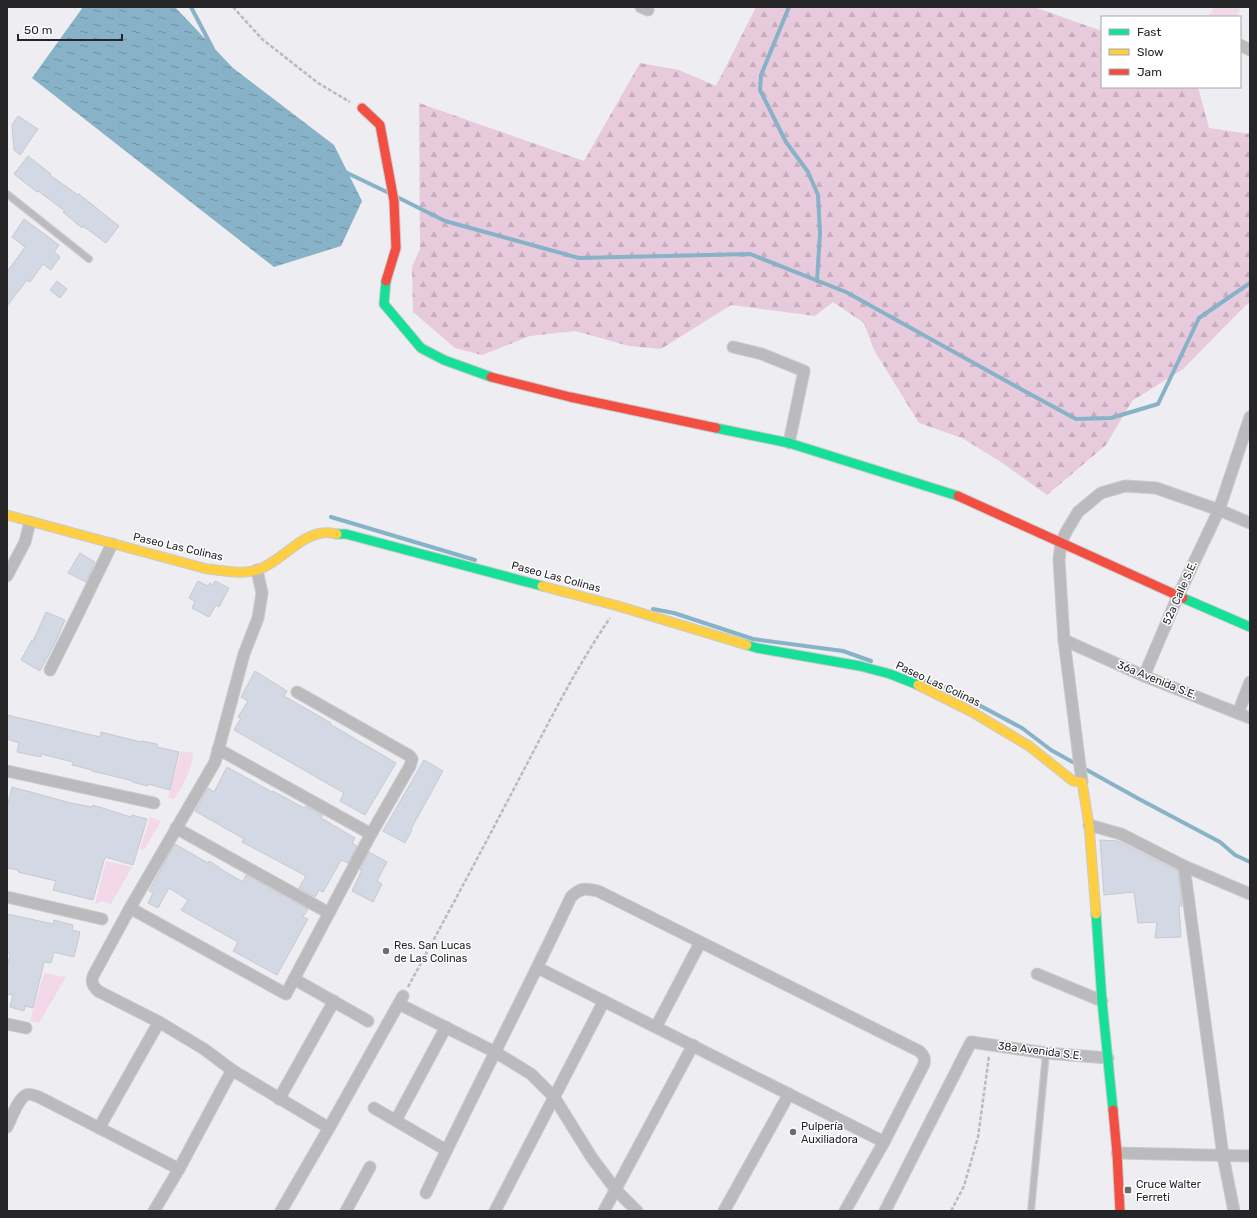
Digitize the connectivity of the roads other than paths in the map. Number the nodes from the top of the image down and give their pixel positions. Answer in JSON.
{"nodes":[{"id":1,"x":1241,"y":46,"type":"edge"},
{"id":2,"x":1250,"y":50,"type":"edge"},
{"id":3,"x":362,"y":108,"type":"road end"},
{"id":4,"x":7,"y":194,"type":"edge"},
{"id":5,"x":89,"y":259,"type":"dead end"},
{"id":6,"x":734,"y":347,"type":"dead end"},
{"id":7,"x":1249,"y":423,"type":"edge"},
{"id":8,"x":789,"y":444,"type":"junction"},
{"id":9,"x":1219,"y":510,"type":"junction"},
{"id":10,"x":7,"y":515,"type":"edge"},
{"id":11,"x":30,"y":522,"type":"junction"},
{"id":12,"x":1250,"y":523,"type":"edge"},
{"id":13,"x":1061,"y":543,"type":"junction"},
{"id":14,"x":112,"y":544,"type":"junction"},
{"id":15,"x":12,"y":558,"type":"edge"},
{"id":16,"x":257,"y":570,"type":"junction"},
{"id":17,"x":7,"y":576,"type":"edge"},
{"id":18,"x":1178,"y":596,"type":"junction"},
{"id":19,"x":1250,"y":627,"type":"edge"},
{"id":20,"x":1064,"y":640,"type":"junction"},
{"id":21,"x":50,"y":670,"type":"dead end"},
{"id":22,"x":1144,"y":676,"type":"junction"},
{"id":23,"x":1250,"y":682,"type":"edge"},
{"id":24,"x":297,"y":692,"type":"dead end"},
{"id":25,"x":1238,"y":713,"type":"junction"},
{"id":26,"x":1250,"y":718,"type":"edge"},
{"id":27,"x":218,"y":749,"type":"junction"},
{"id":28,"x":7,"y":771,"type":"edge"},
{"id":29,"x":1081,"y":779,"type":"junction"},
{"id":30,"x":154,"y":803,"type":"dead end"},
{"id":31,"x":1089,"y":824,"type":"junction"},
{"id":32,"x":176,"y":828,"type":"junction"},
{"id":33,"x":371,"y":834,"type":"junction"},
{"id":34,"x":1184,"y":866,"type":"junction"},
{"id":35,"x":1250,"y":894,"type":"edge"},
{"id":36,"x":7,"y":896,"type":"edge"},
{"id":37,"x":130,"y":908,"type":"junction"},
{"id":38,"x":329,"y":913,"type":"junction"},
{"id":39,"x":102,"y":919,"type":"dead end"},
{"id":40,"x":700,"y":943,"type":"junction"},
{"id":41,"x":538,"y":968,"type":"junction"},
{"id":42,"x":1037,"y":974,"type":"dead end"},
{"id":43,"x":294,"y":979,"type":"junction"},
{"id":44,"x":604,"y":1001,"type":"junction"},
{"id":45,"x":1102,"y":1001,"type":"junction"},
{"id":46,"x":334,"y":1002,"type":"junction"},
{"id":47,"x":368,"y":1021,"type":"dead end"},
{"id":48,"x":159,"y":1022,"type":"junction"},
{"id":49,"x":7,"y":1024,"type":"edge"},
{"id":50,"x":446,"y":1027,"type":"junction"},
{"id":51,"x":656,"y":1027,"type":"junction"},
{"id":52,"x":26,"y":1028,"type":"dead end"},
{"id":53,"x":693,"y":1045,"type":"junction"},
{"id":54,"x":495,"y":1052,"type":"junction"},
{"id":55,"x":1046,"y":1053,"type":"junction"},
{"id":56,"x":1108,"y":1058,"type":"junction"},
{"id":57,"x":232,"y":1070,"type":"junction"},
{"id":58,"x":789,"y":1094,"type":"junction"},
{"id":59,"x":554,"y":1097,"type":"junction"},
{"id":60,"x":279,"y":1099,"type":"junction"},
{"id":61,"x":374,"y":1108,"type":"dead end"},
{"id":62,"x":396,"y":1120,"type":"junction"},
{"id":63,"x":7,"y":1127,"type":"edge"},
{"id":64,"x":99,"y":1128,"type":"junction"},
{"id":65,"x":329,"y":1128,"type":"junction"},
{"id":66,"x":884,"y":1142,"type":"junction"},
{"id":67,"x":446,"y":1150,"type":"junction"},
{"id":68,"x":1117,"y":1153,"type":"junction"},
{"id":69,"x":1223,"y":1156,"type":"junction"},
{"id":70,"x":1250,"y":1156,"type":"edge"},
{"id":71,"x":370,"y":1167,"type":"dead end"},
{"id":72,"x":179,"y":1168,"type":"junction"},
{"id":73,"x":616,"y":1190,"type":"junction"},
{"id":74,"x":426,"y":1193,"type":"dead end"},
{"id":75,"x":154,"y":1211,"type":"edge"},
{"id":76,"x":281,"y":1211,"type":"edge"},
{"id":77,"x":346,"y":1211,"type":"edge"},
{"id":78,"x":495,"y":1211,"type":"edge"},
{"id":79,"x":604,"y":1211,"type":"edge"},
{"id":80,"x":637,"y":1211,"type":"edge"},
{"id":81,"x":724,"y":1211,"type":"edge"},
{"id":82,"x":845,"y":1211,"type":"edge"},
{"id":83,"x":885,"y":1211,"type":"edge"},
{"id":84,"x":1031,"y":1211,"type":"edge"},
{"id":85,"x":1120,"y":1211,"type":"edge"},
{"id":86,"x":1234,"y":1211,"type":"edge"}],
"edges":[{"from":1,"to":2,"type":"street"},
{"from":3,"to":8,"type":"street"},
{"from":4,"to":5,"type":"lane"},
{"from":6,"to":8,"type":"street"},
{"from":7,"to":9,"type":"street","name":"52a Calle S.E."},
{"from":8,"to":13,"type":"street"},
{"from":9,"to":12,"type":"street"},
{"from":9,"to":13,"type":"street"},
{"from":9,"to":18,"type":"street","name":"52a Calle S.E."},
{"from":10,"to":11,"type":"street","name":"Paseo Las Colinas"},
{"from":11,"to":14,"type":"street","name":"Paseo Las Colinas"},
{"from":11,"to":15,"type":"street"},
{"from":13,"to":18,"type":"street"},
{"from":13,"to":20,"type":"street"},
{"from":14,"to":16,"type":"street","name":"Paseo Las Colinas"},
{"from":14,"to":21,"type":"street"},
{"from":15,"to":17,"type":"street"},
{"from":16,"to":27,"type":"street"},
{"from":16,"to":29,"type":"street","name":"Paseo Las Colinas"},
{"from":18,"to":19,"type":"street"},
{"from":18,"to":22,"type":"street","name":"52a Calle S.E."},
{"from":20,"to":22,"type":"street","name":"36a Avenida S.E."},
{"from":20,"to":29,"type":"street"},
{"from":22,"to":25,"type":"street","name":"36a Avenida S.E."},
{"from":23,"to":25,"type":"street"},
{"from":24,"to":33,"type":"street"},
{"from":25,"to":26,"type":"street","name":"36a Avenida S.E."},
{"from":27,"to":32,"type":"street"},
{"from":27,"to":33,"type":"street"},
{"from":28,"to":30,"type":"street"},
{"from":29,"to":31,"type":"street"},
{"from":31,"to":34,"type":"street"},
{"from":31,"to":45,"type":"street"},
{"from":32,"to":37,"type":"street"},
{"from":32,"to":38,"type":"street"},
{"from":33,"to":38,"type":"street"},
{"from":34,"to":35,"type":"street"},
{"from":34,"to":69,"type":"street"},
{"from":36,"to":39,"type":"street"},
{"from":37,"to":43,"type":"street"},
{"from":37,"to":48,"type":"street"},
{"from":38,"to":43,"type":"street"},
{"from":40,"to":41,"type":"street"},
{"from":40,"to":51,"type":"street"},
{"from":40,"to":66,"type":"street"},
{"from":41,"to":44,"type":"street"},
{"from":41,"to":54,"type":"street"},
{"from":42,"to":45,"type":"street"},
{"from":43,"to":46,"type":"street"},
{"from":44,"to":51,"type":"street"},
{"from":44,"to":59,"type":"street"},
{"from":45,"to":56,"type":"street"},
{"from":46,"to":47,"type":"street"},
{"from":46,"to":60,"type":"street"},
{"from":48,"to":57,"type":"street"},
{"from":48,"to":64,"type":"street"},
{"from":49,"to":52,"type":"street"},
{"from":50,"to":54,"type":"street"},
{"from":50,"to":62,"type":"street"},
{"from":50,"to":65,"type":"street"},
{"from":51,"to":53,"type":"street"},
{"from":53,"to":58,"type":"street"},
{"from":53,"to":73,"type":"street"},
{"from":54,"to":59,"type":"street"},
{"from":54,"to":67,"type":"street"},
{"from":55,"to":56,"type":"street","name":"38a Avenida S.E."},
{"from":55,"to":83,"type":"street","name":"38a Avenida S.E."},
{"from":55,"to":84,"type":"lane"},
{"from":56,"to":68,"type":"street"},
{"from":57,"to":60,"type":"street"},
{"from":57,"to":72,"type":"street"},
{"from":58,"to":66,"type":"street"},
{"from":58,"to":81,"type":"street"},
{"from":59,"to":73,"type":"street"},
{"from":59,"to":78,"type":"street"},
{"from":60,"to":65,"type":"street"},
{"from":61,"to":62,"type":"street"},
{"from":62,"to":67,"type":"street"},
{"from":63,"to":64,"type":"street"},
{"from":64,"to":72,"type":"street"},
{"from":65,"to":76,"type":"street"},
{"from":66,"to":82,"type":"street"},
{"from":67,"to":74,"type":"street"},
{"from":68,"to":69,"type":"street"},
{"from":68,"to":85,"type":"street"},
{"from":69,"to":70,"type":"street"},
{"from":69,"to":86,"type":"street"},
{"from":71,"to":77,"type":"street"},
{"from":72,"to":75,"type":"street"},
{"from":73,"to":79,"type":"street"},
{"from":73,"to":80,"type":"street"}]}
